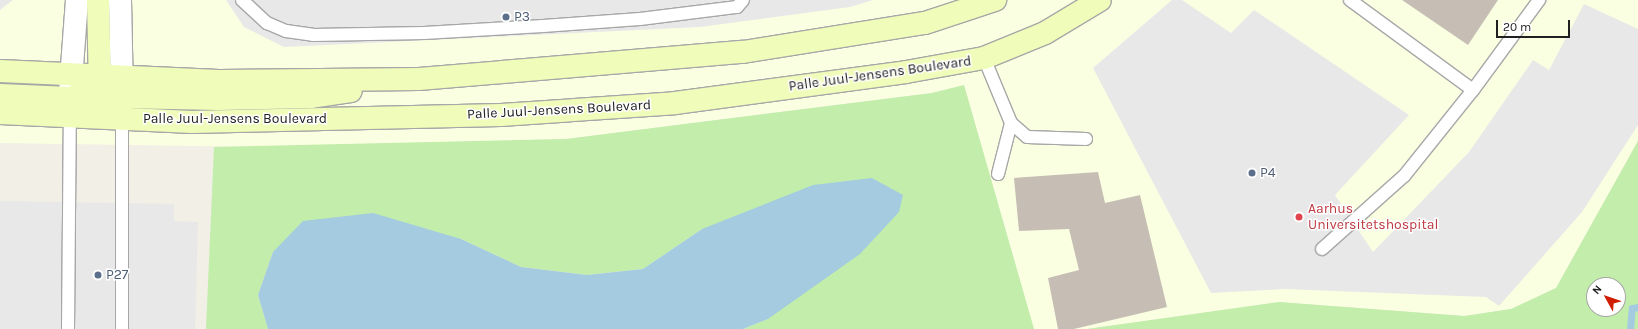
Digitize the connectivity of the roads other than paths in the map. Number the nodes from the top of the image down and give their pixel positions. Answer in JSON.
{"nodes":[{"id":1,"x":77,"y":0,"type":"edge"},
{"id":2,"x":98,"y":0,"type":"edge"},
{"id":3,"x":120,"y":0,"type":"edge"},
{"id":4,"x":242,"y":0,"type":"edge"},
{"id":5,"x":743,"y":0,"type":"edge"},
{"id":6,"x":995,"y":0,"type":"edge"},
{"id":7,"x":1100,"y":0,"type":"edge"},
{"id":8,"x":1350,"y":0,"type":"edge"},
{"id":9,"x":1539,"y":0,"type":"edge"},
{"id":10,"x":984,"y":58,"type":"junction"},
{"id":11,"x":0,"y":71,"type":"edge"},
{"id":12,"x":72,"y":74,"type":"junction"},
{"id":13,"x":109,"y":87,"type":"junction"},
{"id":14,"x":1473,"y":90,"type":"junction"},
{"id":15,"x":0,"y":95,"type":"edge"},
{"id":16,"x":70,"y":107,"type":"junction"},
{"id":17,"x":0,"y":113,"type":"edge"},
{"id":18,"x":122,"y":118,"type":"junction"},
{"id":19,"x":1011,"y":124,"type":"junction"},
{"id":20,"x":1086,"y":139,"type":"dead end"},
{"id":21,"x":998,"y":174,"type":"dead end"},
{"id":22,"x":1322,"y":249,"type":"dead end"},
{"id":23,"x":68,"y":329,"type":"edge"},
{"id":24,"x":122,"y":329,"type":"edge"}],
"edges":[{"from":1,"to":12,"type":"street"},
{"from":2,"to":13,"type":"street"},
{"from":3,"to":13,"type":"street"},
{"from":4,"to":5,"type":"lane"},
{"from":6,"to":13,"type":"street"},
{"from":7,"to":10,"type":"street","name":"Palle Juul-Jensens Boulevard"},
{"from":8,"to":14,"type":"lane"},
{"from":9,"to":14,"type":"lane"},
{"from":10,"to":18,"type":"street","name":"Palle Juul-Jensens Boulevard"},
{"from":10,"to":19,"type":"lane"},
{"from":11,"to":12,"type":"street"},
{"from":12,"to":13,"type":"street"},
{"from":12,"to":16,"type":"street"},
{"from":13,"to":16,"type":"street"},
{"from":13,"to":18,"type":"street"},
{"from":14,"to":22,"type":"lane"},
{"from":15,"to":16,"type":"street"},
{"from":16,"to":17,"type":"street","name":"Palle Juul-Jensens Boulevard"},
{"from":16,"to":18,"type":"street","name":"Palle Juul-Jensens Boulevard"},
{"from":16,"to":23,"type":"lane"},
{"from":18,"to":24,"type":"lane"},
{"from":19,"to":20,"type":"lane"},
{"from":19,"to":21,"type":"lane"}]}
